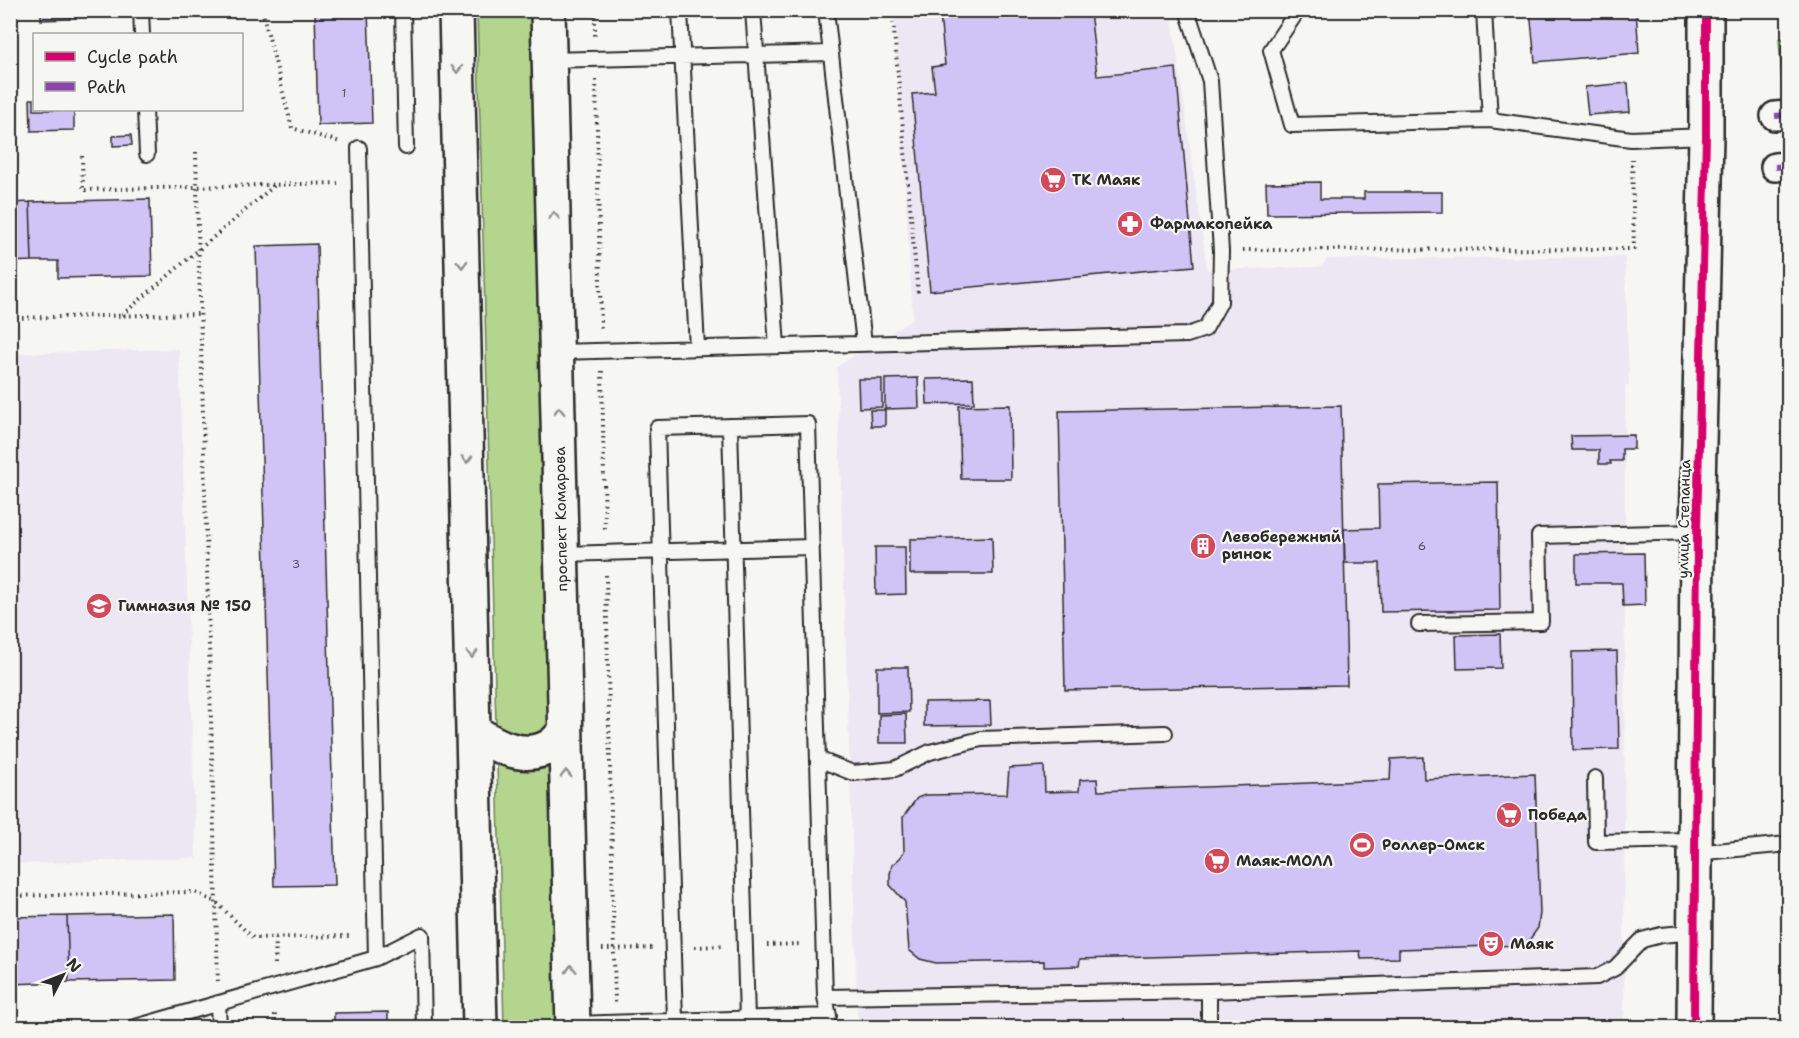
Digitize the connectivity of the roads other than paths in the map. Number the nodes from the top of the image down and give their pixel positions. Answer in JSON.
{"nodes":[{"id":1,"x":141,"y":10,"type":"edge"},
{"id":2,"x":403,"y":10,"type":"edge"},
{"id":3,"x":456,"y":10,"type":"edge"},
{"id":4,"x":548,"y":10,"type":"edge"},
{"id":5,"x":680,"y":10,"type":"edge"},
{"id":6,"x":753,"y":10,"type":"edge"},
{"id":7,"x":826,"y":10,"type":"edge"},
{"id":8,"x":1187,"y":10,"type":"edge"},
{"id":9,"x":1298,"y":10,"type":"edge"},
{"id":10,"x":1484,"y":10,"type":"edge"},
{"id":11,"x":1706,"y":10,"type":"edge"},
{"id":12,"x":142,"y":33,"type":"edge"},
{"id":13,"x":831,"y":53,"type":"junction"},
{"id":14,"x":756,"y":55,"type":"junction"},
{"id":15,"x":682,"y":57,"type":"junction"},
{"id":16,"x":549,"y":60,"type":"junction"},
{"id":17,"x":145,"y":111,"type":"edge"},
{"id":18,"x":1491,"y":120,"type":"junction"},
{"id":19,"x":1706,"y":136,"type":"junction"},
{"id":20,"x":406,"y":147,"type":"dead end"},
{"id":21,"x":359,"y":148,"type":"road end"},
{"id":22,"x":147,"y":154,"type":"dead end"},
{"id":23,"x":864,"y":344,"type":"junction"},
{"id":24,"x":777,"y":346,"type":"junction"},
{"id":25,"x":697,"y":348,"type":"junction"},
{"id":26,"x":558,"y":352,"type":"junction"},
{"id":27,"x":730,"y":426,"type":"junction"},
{"id":28,"x":1697,"y":531,"type":"junction"},
{"id":29,"x":812,"y":547,"type":"junction"},
{"id":30,"x":733,"y":549,"type":"junction"},
{"id":31,"x":661,"y":551,"type":"junction"},
{"id":32,"x":562,"y":554,"type":"junction"},
{"id":33,"x":1419,"y":624,"type":"dead end"},
{"id":34,"x":474,"y":731,"type":"junction"},
{"id":35,"x":565,"y":732,"type":"junction"},
{"id":36,"x":1165,"y":733,"type":"dead end"},
{"id":37,"x":818,"y":759,"type":"junction"},
{"id":38,"x":1595,"y":778,"type":"dead end"},
{"id":39,"x":1788,"y":844,"type":"edge"},
{"id":40,"x":1695,"y":847,"type":"junction"},
{"id":41,"x":1695,"y":932,"type":"junction"},
{"id":42,"x":376,"y":958,"type":"junction"},
{"id":43,"x":1209,"y":991,"type":"junction"},
{"id":44,"x":825,"y":997,"type":"junction"},
{"id":45,"x":218,"y":1003,"type":"junction"},
{"id":46,"x":747,"y":1019,"type":"junction"},
{"id":47,"x":675,"y":1021,"type":"junction"},
{"id":48,"x":830,"y":1022,"type":"edge"},
{"id":49,"x":573,"y":1026,"type":"edge"},
{"id":50,"x":132,"y":1028,"type":"edge"},
{"id":51,"x":219,"y":1028,"type":"edge"},
{"id":52,"x":424,"y":1028,"type":"edge"},
{"id":53,"x":480,"y":1028,"type":"edge"},
{"id":54,"x":1209,"y":1028,"type":"edge"},
{"id":55,"x":1694,"y":1028,"type":"edge"}],
"edges":[{"from":1,"to":12,"type":"lane"},
{"from":2,"to":20,"type":"lane"},
{"from":3,"to":34,"type":"main road","one_way":true},
{"from":4,"to":16,"type":"main road","name":"проспект Комарова"},
{"from":5,"to":15,"type":"lane"},
{"from":6,"to":14,"type":"lane"},
{"from":7,"to":13,"type":"lane"},
{"from":8,"to":23,"type":"lane"},
{"from":9,"to":18,"type":"lane"},
{"from":10,"to":18,"type":"lane"},
{"from":11,"to":19,"type":"main road","name":"улица Степанца"},
{"from":13,"to":14,"type":"lane"},
{"from":13,"to":23,"type":"lane"},
{"from":14,"to":15,"type":"lane"},
{"from":14,"to":24,"type":"lane"},
{"from":15,"to":16,"type":"lane"},
{"from":15,"to":25,"type":"lane"},
{"from":26,"to":16,"type":"main road","name":"проспект Комарова","one_way":true},
{"from":17,"to":22,"type":"lane"},
{"from":18,"to":19,"type":"lane"},
{"from":19,"to":28,"type":"main road","name":"улица Степанца"},
{"from":21,"to":42,"type":"lane"},
{"from":23,"to":24,"type":"lane"},
{"from":24,"to":25,"type":"lane"},
{"from":25,"to":26,"type":"lane"},
{"from":32,"to":26,"type":"main road","name":"проспект Комарова","one_way":true},
{"from":27,"to":29,"type":"lane"},
{"from":27,"to":30,"type":"lane"},
{"from":27,"to":31,"type":"lane"},
{"from":28,"to":33,"type":"lane"},
{"from":28,"to":40,"type":"main road","name":"улица Степанца"},
{"from":29,"to":30,"type":"lane"},
{"from":29,"to":37,"type":"lane"},
{"from":30,"to":31,"type":"lane"},
{"from":30,"to":46,"type":"lane"},
{"from":31,"to":32,"type":"lane"},
{"from":31,"to":47,"type":"lane"},
{"from":32,"to":35,"type":"main road","name":"проспект Комарова"},
{"from":34,"to":35,"type":"main road"},
{"from":34,"to":53,"type":"main road"},
{"from":49,"to":35,"type":"main road","name":"проспект Комарова","one_way":true},
{"from":36,"to":37,"type":"lane"},
{"from":37,"to":44,"type":"lane"},
{"from":38,"to":40,"type":"lane"},
{"from":39,"to":40,"type":"lane"},
{"from":40,"to":41,"type":"main road","name":"улица Степанца"},
{"from":41,"to":43,"type":"lane"},
{"from":41,"to":55,"type":"main road","name":"улица Степанца"},
{"from":42,"to":45,"type":"lane"},
{"from":42,"to":52,"type":"lane"},
{"from":43,"to":44,"type":"lane"},
{"from":43,"to":54,"type":"lane"},
{"from":44,"to":48,"type":"lane"},
{"from":45,"to":50,"type":"lane"},
{"from":45,"to":51,"type":"lane"},
{"from":46,"to":47,"type":"lane"},
{"from":46,"to":48,"type":"lane"},
{"from":47,"to":49,"type":"lane"}]}
